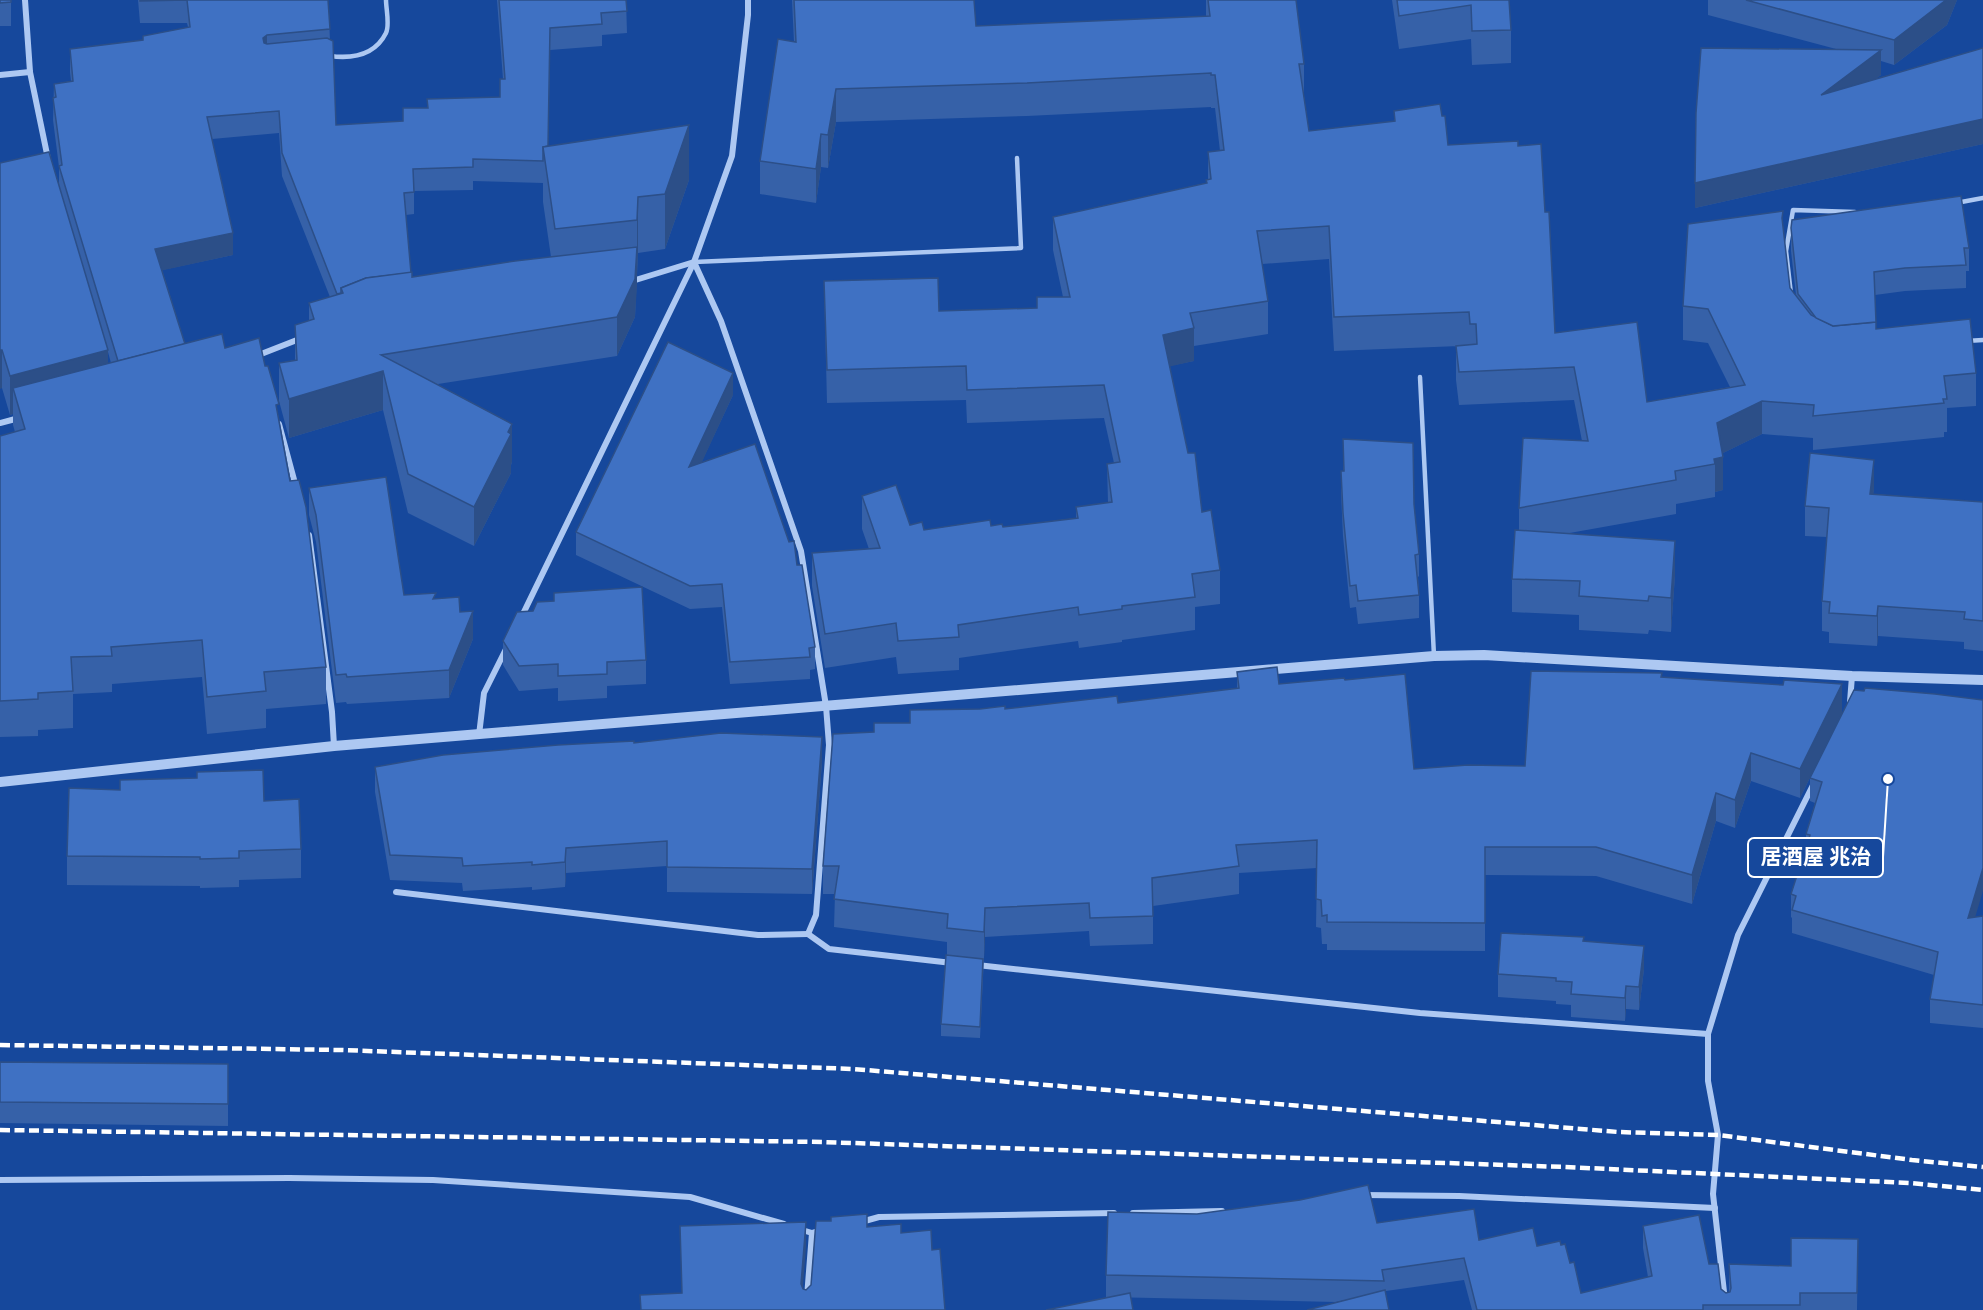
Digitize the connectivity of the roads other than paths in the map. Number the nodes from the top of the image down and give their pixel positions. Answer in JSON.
{"nodes":[{"id":1,"x":25,"y":0,"type":"edge"},
{"id":2,"x":386,"y":0,"type":"edge"},
{"id":3,"x":748,"y":0,"type":"edge"},
{"id":4,"x":327,"y":56,"type":"edge"},
{"id":5,"x":30,"y":72,"type":"junction"},
{"id":6,"x":0,"y":75,"type":"edge"},
{"id":7,"x":1017,"y":158,"type":"dead end"},
{"id":8,"x":48,"y":163,"type":"edge"},
{"id":9,"x":1983,"y":198,"type":"edge"},
{"id":10,"x":1950,"y":204,"type":"edge"},
{"id":11,"x":1861,"y":212,"type":"edge"},
{"id":12,"x":694,"y":262,"type":"junction"},
{"id":13,"x":623,"y":282,"type":"edge"},
{"id":14,"x":1791,"y":296,"type":"edge"},
{"id":15,"x":308,"y":336,"type":"edge"},
{"id":16,"x":1983,"y":340,"type":"edge"},
{"id":17,"x":1960,"y":342,"type":"edge"},
{"id":18,"x":261,"y":354,"type":"junction"},
{"id":19,"x":249,"y":357,"type":"edge"},
{"id":20,"x":264,"y":365,"type":"edge"},
{"id":21,"x":1420,"y":377,"type":"dead end"},
{"id":22,"x":23,"y":417,"type":"edge"},
{"id":23,"x":278,"y":421,"type":"edge"},
{"id":24,"x":0,"y":423,"type":"edge"},
{"id":25,"x":299,"y":499,"type":"edge"},
{"id":26,"x":308,"y":532,"type":"edge"},
{"id":27,"x":520,"y":620,"type":"edge"},
{"id":28,"x":510,"y":641,"type":"edge"},
{"id":29,"x":1434,"y":656,"type":"junction"},
{"id":30,"x":1852,"y":676,"type":"junction"},
{"id":31,"x":1983,"y":680,"type":"edge"},
{"id":32,"x":826,"y":706,"type":"junction"},
{"id":33,"x":1850,"y":711,"type":"edge"},
{"id":34,"x":479,"y":736,"type":"junction"},
{"id":35,"x":334,"y":746,"type":"junction"},
{"id":36,"x":1818,"y":775,"type":"edge"},
{"id":37,"x":0,"y":782,"type":"edge"},
{"id":38,"x":396,"y":892,"type":"dead end"},
{"id":39,"x":808,"y":934,"type":"junction"},
{"id":40,"x":959,"y":963,"type":"edge"},
{"id":41,"x":971,"y":965,"type":"edge"},
{"id":42,"x":1708,"y":1034,"type":"junction"},
{"id":43,"x":0,"y":1180,"type":"edge"},
{"id":44,"x":1357,"y":1196,"type":"edge"},
{"id":45,"x":1716,"y":1208,"type":"junction"},
{"id":46,"x":1230,"y":1211,"type":"edge"},
{"id":47,"x":857,"y":1222,"type":"edge"},
{"id":48,"x":823,"y":1230,"type":"edge"},
{"id":49,"x":812,"y":1233,"type":"junction"},
{"id":50,"x":806,"y":1310,"type":"edge"},
{"id":51,"x":1726,"y":1310,"type":"edge"}],
"edges":[{"from":1,"to":5,"type":"street"},
{"from":2,"to":4,"type":"lane"},
{"from":3,"to":12,"type":"street"},
{"from":5,"to":6,"type":"street"},
{"from":5,"to":8,"type":"street"},
{"from":7,"to":12,"type":"lane"},
{"from":9,"to":10,"type":"lane"},
{"from":11,"to":14,"type":"lane"},
{"from":12,"to":13,"type":"street"},
{"from":12,"to":27,"type":"street"},
{"from":12,"to":32,"type":"street"},
{"from":15,"to":18,"type":"street"},
{"from":16,"to":17,"type":"lane"},
{"from":18,"to":19,"type":"street"},
{"from":18,"to":20,"type":"street"},
{"from":21,"to":29,"type":"lane"},
{"from":22,"to":24,"type":"street"},
{"from":23,"to":25,"type":"street"},
{"from":26,"to":35,"type":"street"},
{"from":28,"to":34,"type":"street"},
{"from":29,"to":30,"type":"street"},
{"from":29,"to":32,"type":"street"},
{"from":30,"to":31,"type":"street"},
{"from":30,"to":33,"type":"street"},
{"from":32,"to":34,"type":"street"},
{"from":32,"to":39,"type":"street"},
{"from":34,"to":35,"type":"street"},
{"from":35,"to":37,"type":"street"},
{"from":36,"to":42,"type":"street"},
{"from":38,"to":39,"type":"street"},
{"from":39,"to":40,"type":"street"},
{"from":41,"to":42,"type":"street"},
{"from":42,"to":45,"type":"street"},
{"from":43,"to":49,"type":"street"},
{"from":44,"to":45,"type":"street"},
{"from":45,"to":51,"type":"street"},
{"from":46,"to":47,"type":"street"},
{"from":48,"to":49,"type":"street"},
{"from":49,"to":50,"type":"street"}]}
